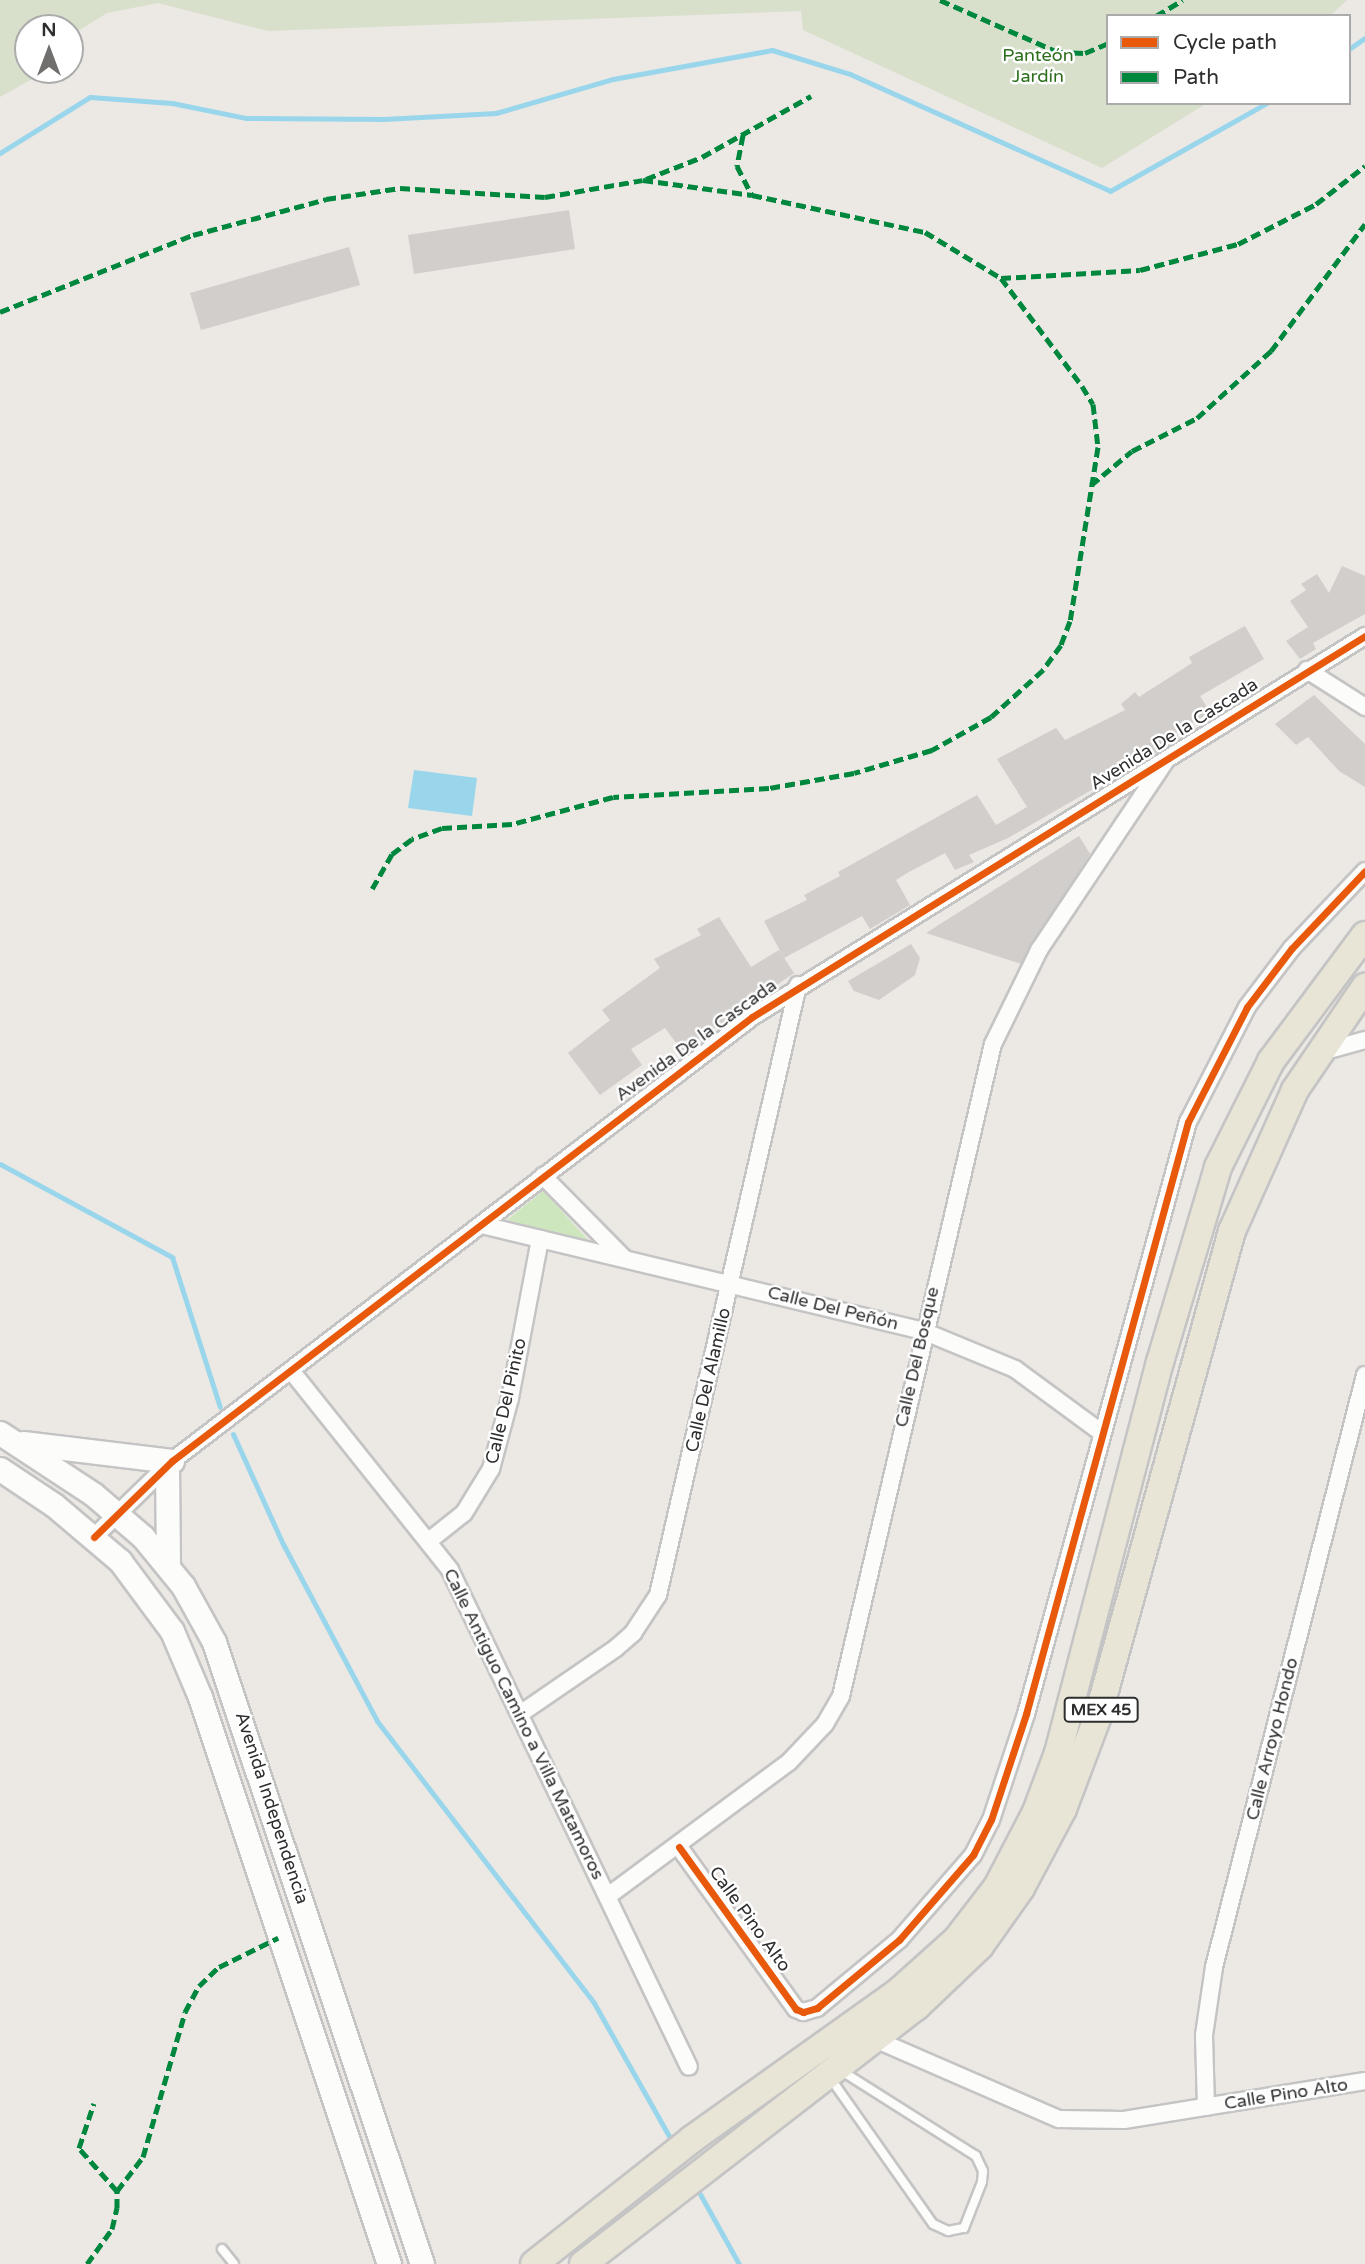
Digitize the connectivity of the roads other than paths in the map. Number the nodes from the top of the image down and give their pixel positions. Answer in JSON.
{"nodes":[{"id":1,"x":1365,"y":636,"type":"edge"},
{"id":2,"x":1307,"y":670,"type":"junction"},
{"id":3,"x":1365,"y":707,"type":"edge"},
{"id":4,"x":1167,"y":758,"type":"junction"},
{"id":5,"x":1365,"y":871,"type":"edge"},
{"id":6,"x":1365,"y":935,"type":"edge"},
{"id":7,"x":798,"y":985,"type":"junction"},
{"id":8,"x":1365,"y":987,"type":"edge"},
{"id":9,"x":1365,"y":1040,"type":"edge"},
{"id":10,"x":1317,"y":1054,"type":"junction"},
{"id":11,"x":543,"y":1176,"type":"junction"},
{"id":12,"x":482,"y":1225,"type":"junction"},
{"id":13,"x":540,"y":1239,"type":"junction"},
{"id":14,"x":623,"y":1258,"type":"junction"},
{"id":15,"x":731,"y":1282,"type":"junction"},
{"id":16,"x":923,"y":1331,"type":"junction"},
{"id":17,"x":293,"y":1373,"type":"junction"},
{"id":18,"x":1365,"y":1375,"type":"edge"},
{"id":19,"x":1102,"y":1433,"type":"junction"},
{"id":20,"x":8,"y":1438,"type":"edge"},
{"id":21,"x":170,"y":1464,"type":"junction"},
{"id":22,"x":0,"y":1469,"type":"edge"},
{"id":23,"x":117,"y":1514,"type":"junction"},
{"id":24,"x":94,"y":1537,"type":"junction"},
{"id":25,"x":430,"y":1539,"type":"junction"},
{"id":26,"x":167,"y":1565,"type":"junction"},
{"id":27,"x":520,"y":1714,"type":"junction"},
{"id":28,"x":679,"y":1847,"type":"junction"},
{"id":29,"x":608,"y":1896,"type":"junction"},
{"id":30,"x":848,"y":2029,"type":"junction"},
{"id":31,"x":876,"y":2039,"type":"junction"},
{"id":32,"x":689,"y":2067,"type":"dead end"},
{"id":33,"x":833,"y":2072,"type":"junction"},
{"id":34,"x":1365,"y":2081,"type":"edge"},
{"id":35,"x":1206,"y":2106,"type":"junction"},
{"id":36,"x":222,"y":2249,"type":"dead end"},
{"id":37,"x":234,"y":2264,"type":"edge"},
{"id":38,"x":389,"y":2264,"type":"edge"},
{"id":39,"x":422,"y":2264,"type":"edge"},
{"id":40,"x":534,"y":2264,"type":"edge"},
{"id":41,"x":583,"y":2264,"type":"edge"}],
"edges":[{"from":1,"to":2,"type":"street","name":"Avenida De la Cascada"},
{"from":2,"to":3,"type":"street"},
{"from":2,"to":4,"type":"street","name":"Avenida De la Cascada"},
{"from":4,"to":7,"type":"street","name":"Avenida De la Cascada"},
{"from":4,"to":16,"type":"street","name":"Calle Del Bosque"},
{"from":5,"to":19,"type":"street"},
{"from":6,"to":30,"type":"main road","number":"MEX 45"},
{"from":7,"to":11,"type":"street","name":"Avenida De la Cascada"},
{"from":7,"to":15,"type":"street","name":"Calle Del Alamillo"},
{"from":8,"to":10,"type":"main road","number":"MEX 45"},
{"from":9,"to":10,"type":"street"},
{"from":10,"to":31,"type":"main road","number":"MEX 45"},
{"from":11,"to":12,"type":"street","name":"Avenida De la Cascada"},
{"from":11,"to":14,"type":"street"},
{"from":12,"to":13,"type":"street","name":"Calle Del Peñón"},
{"from":12,"to":17,"type":"street","name":"Avenida De la Cascada"},
{"from":13,"to":14,"type":"street","name":"Calle Del Peñón"},
{"from":13,"to":25,"type":"street","name":"Calle Del Pinito"},
{"from":14,"to":15,"type":"street","name":"Calle Del Peñón"},
{"from":15,"to":16,"type":"street","name":"Calle Del Peñón"},
{"from":15,"to":27,"type":"street","name":"Calle Del Alamillo"},
{"from":16,"to":19,"type":"street","name":"Calle Del Peñón"},
{"from":16,"to":28,"type":"street","name":"Calle Del Bosque"},
{"from":17,"to":21,"type":"street","name":"Avenida De la Cascada"},
{"from":17,"to":25,"type":"street","name":"Calle Antiguo Camino a Villa Matamoros"},
{"from":18,"to":35,"type":"street","name":"Calle Arroyo Hondo"},
{"from":19,"to":28,"type":"street","name":"Calle Pino Alto"},
{"from":20,"to":21,"type":"main road"},
{"from":20,"to":23,"type":"main road","name":"Avenida Independencia"},
{"from":21,"to":23,"type":"street","name":"Avenida De la Cascada"},
{"from":21,"to":26,"type":"main road"},
{"from":22,"to":24,"type":"main road","name":"Avenida Independencia"},
{"from":23,"to":24,"type":"street","name":"Avenida De la Cascada"},
{"from":23,"to":26,"type":"main road","name":"Avenida Independencia"},
{"from":24,"to":38,"type":"main road","name":"Avenida Independencia"},
{"from":25,"to":27,"type":"street","name":"Calle Antiguo Camino a Villa Matamoros"},
{"from":26,"to":39,"type":"main road","name":"Avenida Independencia"},
{"from":27,"to":29,"type":"street","name":"Calle Antiguo Camino a Villa Matamoros"},
{"from":28,"to":29,"type":"street","name":"Calle Del Bosque"},
{"from":29,"to":32,"type":"street","name":"Calle Antiguo Camino a Villa Matamoros"},
{"from":30,"to":31,"type":"street","name":"Calle Pino Alto"},
{"from":30,"to":40,"type":"main road","number":"MEX 45"},
{"from":31,"to":33,"type":"main road","number":"MEX 45"},
{"from":31,"to":35,"type":"street","name":"Calle Pino Alto"},
{"from":33,"to":33,"type":"lane"},
{"from":33,"to":41,"type":"main road","number":"MEX 45"},
{"from":34,"to":35,"type":"street","name":"Calle Pino Alto"},
{"from":36,"to":37,"type":"lane"}]}
